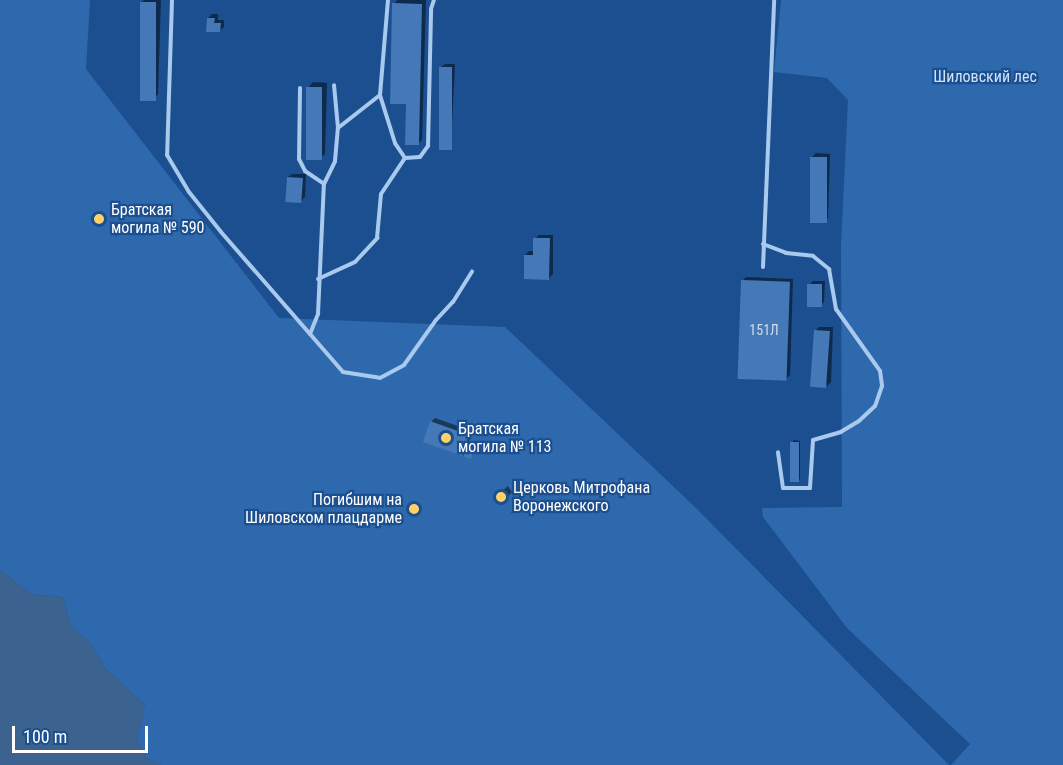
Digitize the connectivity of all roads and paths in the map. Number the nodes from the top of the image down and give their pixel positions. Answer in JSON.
{"nodes":[{"id":1,"x":172,"y":0,"type":"edge"},
{"id":2,"x":388,"y":0,"type":"edge"},
{"id":3,"x":434,"y":0,"type":"edge"},
{"id":4,"x":774,"y":0,"type":"edge"},
{"id":5,"x":334,"y":85,"type":"dead end"},
{"id":6,"x":300,"y":88,"type":"dead end"},
{"id":7,"x":380,"y":95,"type":"junction"},
{"id":8,"x":338,"y":128,"type":"junction"},
{"id":9,"x":405,"y":159,"type":"junction"},
{"id":10,"x":324,"y":184,"type":"junction"},
{"id":11,"x":763,"y":244,"type":"junction"},
{"id":12,"x":763,"y":267,"type":"dead end"},
{"id":13,"x":472,"y":271,"type":"dead end"},
{"id":14,"x":318,"y":279,"type":"junction"},
{"id":15,"x":310,"y":334,"type":"junction"},
{"id":16,"x":778,"y":452,"type":"dead end"}],
"edges":[{"from":1,"to":15,"type":"lane"},
{"from":2,"to":7,"type":"lane"},
{"from":3,"to":9,"type":"lane"},
{"from":4,"to":11,"type":"lane"},
{"from":5,"to":8,"type":"lane"},
{"from":6,"to":10,"type":"lane"},
{"from":7,"to":8,"type":"lane"},
{"from":7,"to":9,"type":"lane"},
{"from":8,"to":10,"type":"lane"},
{"from":9,"to":14,"type":"lane"},
{"from":10,"to":14,"type":"lane"},
{"from":11,"to":12,"type":"lane"},
{"from":11,"to":16,"type":"lane"},
{"from":13,"to":15,"type":"lane"},
{"from":14,"to":15,"type":"lane"}]}
